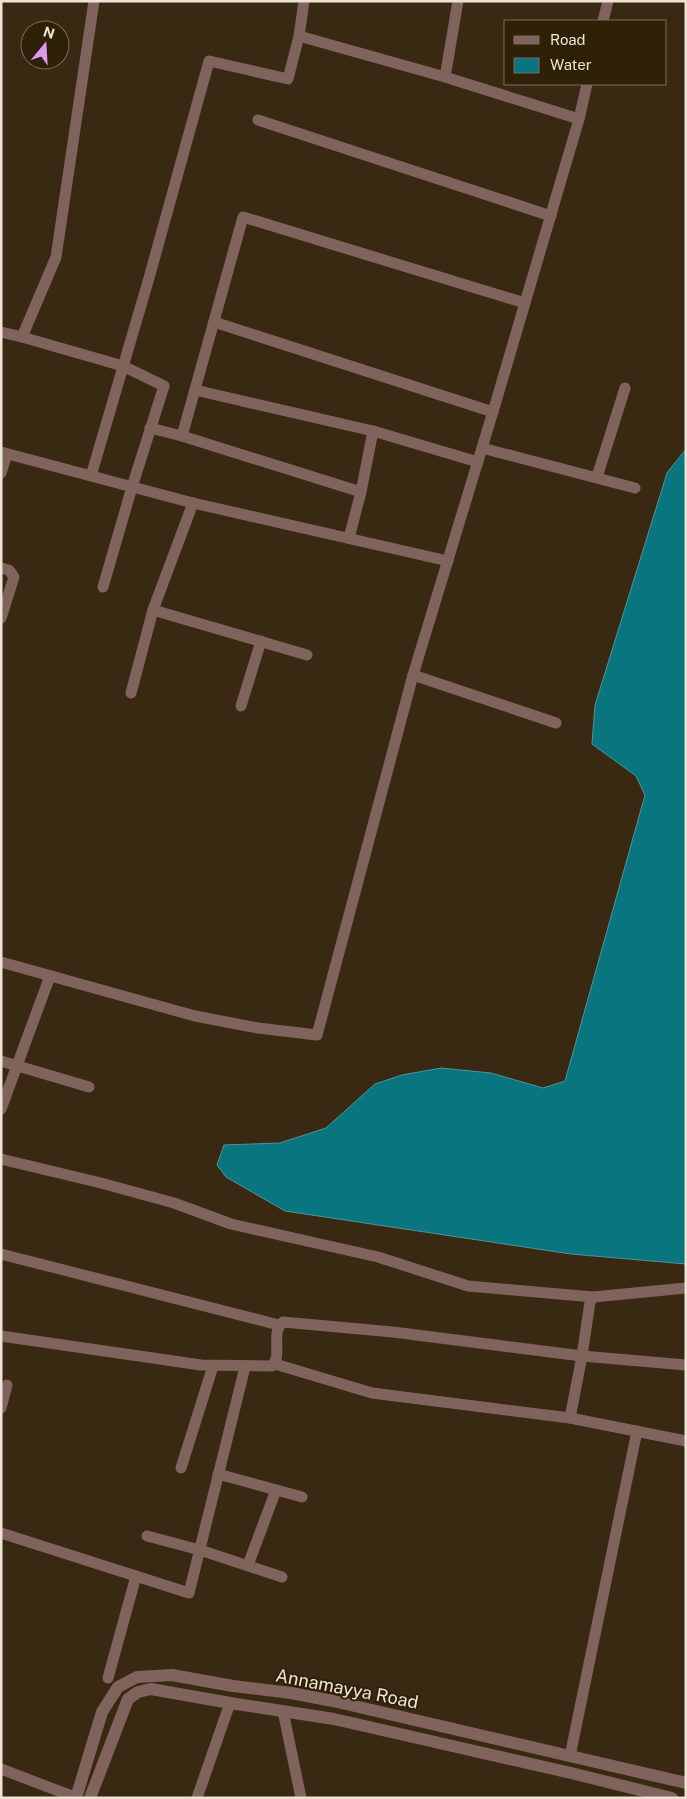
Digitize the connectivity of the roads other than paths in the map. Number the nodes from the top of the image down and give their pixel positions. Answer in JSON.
{"nodes":[{"id":1,"x":94,"y":1,"type":"edge"},
{"id":2,"x":304,"y":1,"type":"edge"},
{"id":3,"x":458,"y":1,"type":"edge"},
{"id":4,"x":608,"y":1,"type":"edge"},
{"id":5,"x":603,"y":20,"type":"edge"},
{"id":6,"x":299,"y":36,"type":"junction"},
{"id":7,"x":445,"y":77,"type":"junction"},
{"id":8,"x":588,"y":85,"type":"edge"},
{"id":9,"x":579,"y":118,"type":"junction"},
{"id":10,"x":258,"y":120,"type":"dead end"},
{"id":11,"x":550,"y":216,"type":"junction"},
{"id":12,"x":525,"y":303,"type":"junction"},
{"id":13,"x":214,"y":322,"type":"junction"},
{"id":14,"x":1,"y":332,"type":"edge"},
{"id":15,"x":22,"y":337,"type":"junction"},
{"id":16,"x":123,"y":366,"type":"junction"},
{"id":17,"x":624,"y":388,"type":"dead end"},
{"id":18,"x":195,"y":390,"type":"junction"},
{"id":19,"x":493,"y":412,"type":"junction"},
{"id":20,"x":150,"y":428,"type":"junction"},
{"id":21,"x":373,"y":431,"type":"junction"},
{"id":22,"x":182,"y":436,"type":"junction"},
{"id":23,"x":482,"y":448,"type":"junction"},
{"id":24,"x":4,"y":453,"type":"edge"},
{"id":25,"x":478,"y":462,"type":"junction"},
{"id":26,"x":1,"y":473,"type":"edge"},
{"id":27,"x":91,"y":476,"type":"junction"},
{"id":28,"x":597,"y":477,"type":"junction"},
{"id":29,"x":132,"y":487,"type":"junction"},
{"id":30,"x":635,"y":488,"type":"dead end"},
{"id":31,"x":361,"y":492,"type":"junction"},
{"id":32,"x":193,"y":503,"type":"junction"},
{"id":33,"x":349,"y":538,"type":"junction"},
{"id":34,"x":448,"y":561,"type":"junction"},
{"id":35,"x":1,"y":568,"type":"edge"},
{"id":36,"x":103,"y":587,"type":"dead end"},
{"id":37,"x":153,"y":610,"type":"junction"},
{"id":38,"x":1,"y":618,"type":"edge"},
{"id":39,"x":261,"y":641,"type":"junction"},
{"id":40,"x":307,"y":655,"type":"dead end"},
{"id":41,"x":413,"y":675,"type":"junction"},
{"id":42,"x":131,"y":693,"type":"dead end"},
{"id":43,"x":241,"y":706,"type":"dead end"},
{"id":44,"x":556,"y":723,"type":"dead end"},
{"id":45,"x":1,"y":962,"type":"edge"},
{"id":46,"x":50,"y":976,"type":"junction"},
{"id":47,"x":1,"y":1061,"type":"edge"},
{"id":48,"x":16,"y":1066,"type":"junction"},
{"id":49,"x":89,"y":1087,"type":"dead end"},
{"id":50,"x":1,"y":1109,"type":"edge"},
{"id":51,"x":1,"y":1160,"type":"edge"},
{"id":52,"x":1,"y":1254,"type":"edge"},
{"id":53,"x":686,"y":1288,"type":"edge"},
{"id":54,"x":593,"y":1297,"type":"junction"},
{"id":55,"x":279,"y":1325,"type":"junction"},
{"id":56,"x":1,"y":1336,"type":"edge"},
{"id":57,"x":582,"y":1356,"type":"junction"},
{"id":58,"x":275,"y":1364,"type":"junction"},
{"id":59,"x":686,"y":1365,"type":"edge"},
{"id":60,"x":213,"y":1366,"type":"junction"},
{"id":61,"x":245,"y":1366,"type":"junction"},
{"id":62,"x":7,"y":1385,"type":"dead end"},
{"id":63,"x":1,"y":1408,"type":"edge"},
{"id":64,"x":570,"y":1418,"type":"junction"},
{"id":65,"x":637,"y":1431,"type":"junction"},
{"id":66,"x":686,"y":1441,"type":"edge"},
{"id":67,"x":181,"y":1468,"type":"dead end"},
{"id":68,"x":218,"y":1474,"type":"junction"},
{"id":69,"x":276,"y":1490,"type":"junction"},
{"id":70,"x":302,"y":1497,"type":"dead end"},
{"id":71,"x":1,"y":1533,"type":"edge"},
{"id":72,"x":147,"y":1536,"type":"dead end"},
{"id":73,"x":200,"y":1550,"type":"junction"},
{"id":74,"x":248,"y":1566,"type":"junction"},
{"id":75,"x":136,"y":1576,"type":"junction"},
{"id":76,"x":282,"y":1577,"type":"dead end"},
{"id":77,"x":108,"y":1678,"type":"dead end"},
{"id":78,"x":122,"y":1685,"type":"junction"},
{"id":79,"x":131,"y":1697,"type":"junction"},
{"id":80,"x":230,"y":1703,"type":"junction"},
{"id":81,"x":283,"y":1712,"type":"junction"},
{"id":82,"x":570,"y":1756,"type":"junction"},
{"id":83,"x":1,"y":1769,"type":"edge"},
{"id":84,"x":686,"y":1783,"type":"edge"},
{"id":85,"x":77,"y":1798,"type":"edge"},
{"id":86,"x":90,"y":1798,"type":"edge"},
{"id":87,"x":197,"y":1798,"type":"edge"},
{"id":88,"x":301,"y":1798,"type":"edge"},
{"id":89,"x":672,"y":1798,"type":"edge"}],
"edges":[{"from":1,"to":15,"type":"street"},
{"from":2,"to":6,"type":"street"},
{"from":3,"to":7,"type":"street"},
{"from":4,"to":5,"type":"street"},
{"from":6,"to":7,"type":"street"},
{"from":6,"to":16,"type":"street"},
{"from":7,"to":9,"type":"street"},
{"from":8,"to":9,"type":"street"},
{"from":9,"to":11,"type":"street"},
{"from":10,"to":11,"type":"street"},
{"from":11,"to":12,"type":"street"},
{"from":12,"to":13,"type":"street"},
{"from":12,"to":19,"type":"street"},
{"from":13,"to":18,"type":"street"},
{"from":13,"to":19,"type":"street"},
{"from":14,"to":15,"type":"street"},
{"from":15,"to":16,"type":"street"},
{"from":16,"to":20,"type":"street"},
{"from":16,"to":27,"type":"street"},
{"from":17,"to":28,"type":"street"},
{"from":18,"to":21,"type":"street"},
{"from":18,"to":22,"type":"street"},
{"from":19,"to":23,"type":"street"},
{"from":20,"to":22,"type":"street"},
{"from":20,"to":29,"type":"street"},
{"from":21,"to":25,"type":"street"},
{"from":21,"to":31,"type":"street"},
{"from":22,"to":31,"type":"street"},
{"from":23,"to":25,"type":"street"},
{"from":23,"to":28,"type":"street"},
{"from":24,"to":26,"type":"street"},
{"from":24,"to":27,"type":"street"},
{"from":25,"to":34,"type":"street"},
{"from":27,"to":29,"type":"street"},
{"from":28,"to":30,"type":"street"},
{"from":29,"to":32,"type":"street"},
{"from":29,"to":36,"type":"street"},
{"from":31,"to":33,"type":"street"},
{"from":32,"to":33,"type":"street"},
{"from":32,"to":37,"type":"street"},
{"from":33,"to":34,"type":"street"},
{"from":34,"to":41,"type":"street"},
{"from":35,"to":38,"type":"street"},
{"from":37,"to":39,"type":"street"},
{"from":37,"to":42,"type":"street"},
{"from":39,"to":40,"type":"street"},
{"from":39,"to":43,"type":"street"},
{"from":41,"to":44,"type":"street"},
{"from":41,"to":46,"type":"street"},
{"from":45,"to":46,"type":"street"},
{"from":46,"to":48,"type":"street"},
{"from":47,"to":48,"type":"street"},
{"from":48,"to":49,"type":"street"},
{"from":48,"to":50,"type":"street"},
{"from":51,"to":54,"type":"street"},
{"from":52,"to":55,"type":"street"},
{"from":53,"to":54,"type":"street"},
{"from":54,"to":57,"type":"street"},
{"from":55,"to":57,"type":"street"},
{"from":55,"to":58,"type":"street"},
{"from":56,"to":60,"type":"street"},
{"from":57,"to":59,"type":"street"},
{"from":57,"to":64,"type":"street"},
{"from":58,"to":61,"type":"street"},
{"from":58,"to":64,"type":"street"},
{"from":60,"to":61,"type":"street"},
{"from":60,"to":67,"type":"street"},
{"from":61,"to":68,"type":"street"},
{"from":62,"to":63,"type":"street"},
{"from":64,"to":65,"type":"street"},
{"from":65,"to":66,"type":"street"},
{"from":65,"to":82,"type":"street"},
{"from":68,"to":69,"type":"street"},
{"from":68,"to":73,"type":"street"},
{"from":69,"to":70,"type":"street"},
{"from":69,"to":74,"type":"street"},
{"from":71,"to":75,"type":"street"},
{"from":72,"to":73,"type":"street"},
{"from":73,"to":74,"type":"street"},
{"from":73,"to":75,"type":"street"},
{"from":74,"to":76,"type":"street"},
{"from":75,"to":77,"type":"street"},
{"from":78,"to":79,"type":"street"},
{"from":78,"to":82,"type":"street","name":"Annamayya Road"},
{"from":78,"to":85,"type":"street"},
{"from":79,"to":80,"type":"street","name":"Annamayya Road"},
{"from":79,"to":86,"type":"street"},
{"from":80,"to":81,"type":"street","name":"Annamayya Road"},
{"from":80,"to":87,"type":"street"},
{"from":81,"to":88,"type":"street"},
{"from":81,"to":89,"type":"street","name":"Annamayya Road"},
{"from":82,"to":84,"type":"street","name":"Annamayya Road"},
{"from":83,"to":85,"type":"street"}]}
